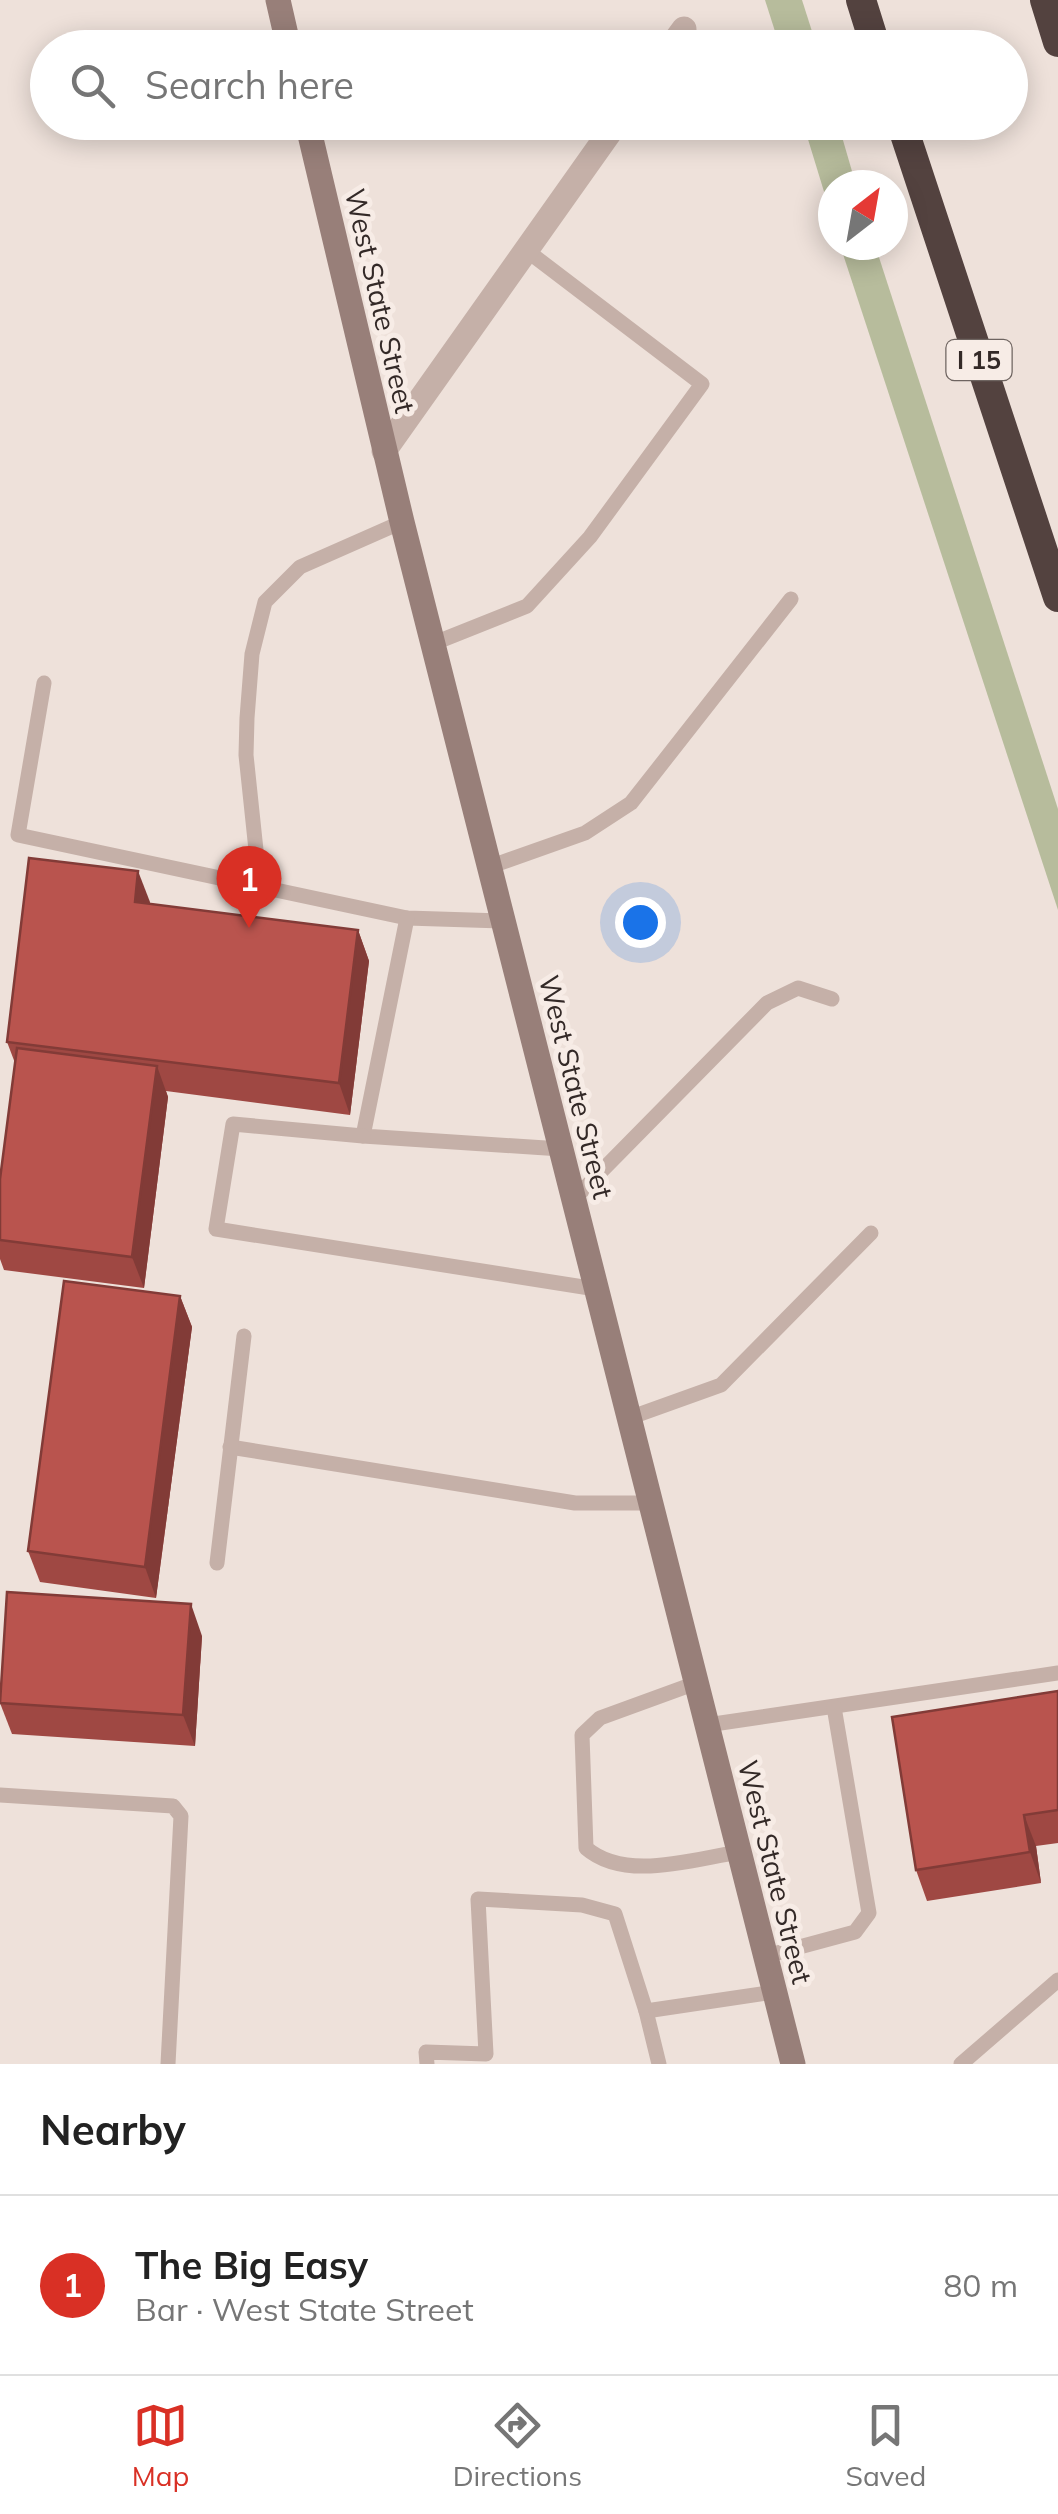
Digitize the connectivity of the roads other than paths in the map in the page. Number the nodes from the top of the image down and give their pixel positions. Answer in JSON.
{"nodes":[{"id":1,"x":278,"y":0,"type":"edge"},
{"id":2,"x":861,"y":0,"type":"edge"},
{"id":3,"x":1045,"y":0,"type":"edge"},
{"id":4,"x":286,"y":30,"type":"edge"},
{"id":5,"x":870,"y":30,"type":"edge"},
{"id":6,"x":1058,"y":42,"type":"edge"},
{"id":7,"x":311,"y":140,"type":"edge"},
{"id":8,"x":604,"y":140,"type":"edge"},
{"id":9,"x":907,"y":140,"type":"edge"},
{"id":10,"x":526,"y":250,"type":"junction"},
{"id":11,"x":384,"y":451,"type":"junction"},
{"id":12,"x":402,"y":522,"type":"junction"},
{"id":13,"x":1058,"y":597,"type":"edge"},
{"id":14,"x":791,"y":599,"type":"dead end"},
{"id":15,"x":432,"y":644,"type":"junction"},
{"id":16,"x":44,"y":683,"type":"dead end"},
{"id":17,"x":489,"y":867,"type":"junction"},
{"id":18,"x":260,"y":888,"type":"junction"},
{"id":19,"x":407,"y":918,"type":"junction"},
{"id":20,"x":502,"y":921,"type":"junction"},
{"id":21,"x":832,"y":998,"type":"dead end"},
{"id":22,"x":363,"y":1136,"type":"junction"},
{"id":23,"x":561,"y":1148,"type":"junction"},
{"id":24,"x":574,"y":1199,"type":"junction"},
{"id":25,"x":871,"y":1233,"type":"dead end"},
{"id":26,"x":596,"y":1289,"type":"junction"},
{"id":27,"x":244,"y":1336,"type":"dead end"},
{"id":28,"x":629,"y":1418,"type":"junction"},
{"id":29,"x":230,"y":1447,"type":"junction"},
{"id":30,"x":650,"y":1503,"type":"junction"},
{"id":31,"x":217,"y":1563,"type":"dead end"},
{"id":32,"x":1058,"y":1673,"type":"edge"},
{"id":33,"x":696,"y":1684,"type":"junction"},
{"id":34,"x":834,"y":1706,"type":"junction"},
{"id":35,"x":707,"y":1726,"type":"junction"},
{"id":36,"x":0,"y":1795,"type":"edge"},
{"id":37,"x":739,"y":1852,"type":"junction"},
{"id":38,"x":766,"y":1956,"type":"junction"},
{"id":39,"x":1058,"y":1980,"type":"edge"},
{"id":40,"x":774,"y":1992,"type":"junction"},
{"id":41,"x":646,"y":2011,"type":"junction"},
{"id":42,"x":168,"y":2064,"type":"edge"},
{"id":43,"x":427,"y":2064,"type":"edge"},
{"id":44,"x":659,"y":2064,"type":"edge"},
{"id":45,"x":793,"y":2064,"type":"edge"},
{"id":46,"x":961,"y":2064,"type":"edge"}],
"edges":[{"from":1,"to":4,"type":"main road"},
{"from":2,"to":5,"type":"highway"},
{"from":3,"to":6,"type":"highway"},
{"from":7,"to":11,"type":"main road","name":"West State Street"},
{"from":8,"to":10,"type":"street"},
{"from":9,"to":13,"type":"highway","number":"I 15"},
{"from":10,"to":11,"type":"street"},
{"from":10,"to":15,"type":"lane"},
{"from":11,"to":12,"type":"main road","name":"West State Street"},
{"from":12,"to":15,"type":"main road","name":"West State Street"},
{"from":12,"to":18,"type":"lane"},
{"from":14,"to":17,"type":"lane"},
{"from":15,"to":17,"type":"main road","name":"West State Street"},
{"from":16,"to":18,"type":"lane"},
{"from":17,"to":20,"type":"main road","name":"West State Street"},
{"from":18,"to":19,"type":"lane"},
{"from":19,"to":20,"type":"lane"},
{"from":19,"to":22,"type":"lane"},
{"from":20,"to":23,"type":"main road","name":"West State Street"},
{"from":21,"to":24,"type":"lane"},
{"from":22,"to":23,"type":"lane"},
{"from":22,"to":26,"type":"lane"},
{"from":23,"to":24,"type":"main road","name":"West State Street"},
{"from":24,"to":26,"type":"main road","name":"West State Street"},
{"from":25,"to":28,"type":"lane"},
{"from":26,"to":28,"type":"main road","name":"West State Street"},
{"from":27,"to":29,"type":"lane"},
{"from":28,"to":30,"type":"main road","name":"West State Street"},
{"from":29,"to":30,"type":"lane"},
{"from":29,"to":31,"type":"lane"},
{"from":30,"to":33,"type":"main road","name":"West State Street"},
{"from":32,"to":34,"type":"lane"},
{"from":33,"to":35,"type":"main road","name":"West State Street"},
{"from":33,"to":37,"type":"lane"},
{"from":34,"to":35,"type":"lane"},
{"from":34,"to":38,"type":"lane"},
{"from":35,"to":37,"type":"main road","name":"West State Street"},
{"from":36,"to":42,"type":"lane"},
{"from":37,"to":38,"type":"main road","name":"West State Street"},
{"from":38,"to":40,"type":"main road","name":"West State Street"},
{"from":39,"to":46,"type":"lane"},
{"from":40,"to":41,"type":"lane"},
{"from":40,"to":45,"type":"main road","name":"West State Street"},
{"from":41,"to":43,"type":"lane"},
{"from":41,"to":44,"type":"lane"}]}
